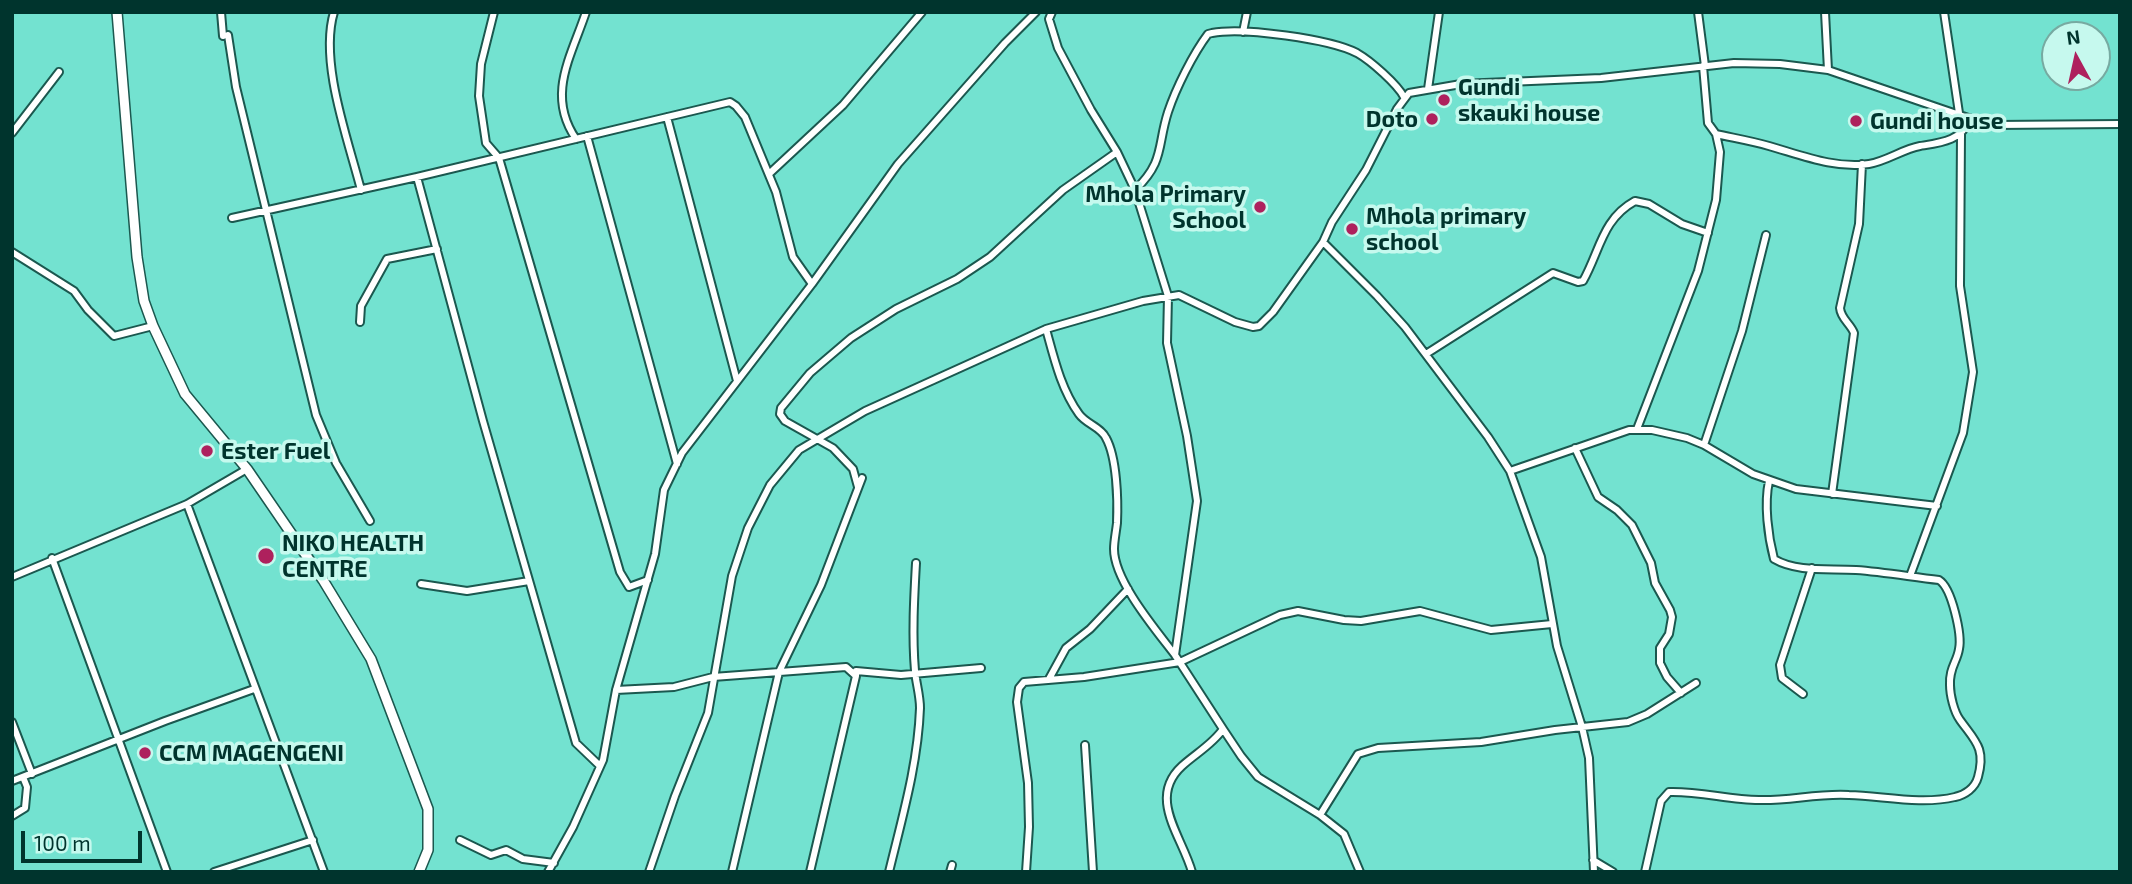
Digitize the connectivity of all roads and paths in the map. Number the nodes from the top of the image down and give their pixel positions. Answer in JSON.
{"nodes":[{"id":1,"x":117,"y":12,"type":"edge"},
{"id":2,"x":221,"y":12,"type":"edge"},
{"id":3,"x":334,"y":12,"type":"edge"},
{"id":4,"x":494,"y":12,"type":"edge"},
{"id":5,"x":586,"y":12,"type":"edge"},
{"id":6,"x":922,"y":12,"type":"edge"},
{"id":7,"x":1036,"y":12,"type":"edge"},
{"id":8,"x":1052,"y":12,"type":"edge"},
{"id":9,"x":1247,"y":12,"type":"edge"},
{"id":10,"x":1439,"y":12,"type":"edge"},
{"id":11,"x":1698,"y":12,"type":"edge"},
{"id":12,"x":1825,"y":12,"type":"edge"},
{"id":13,"x":1944,"y":12,"type":"edge"},
{"id":14,"x":1243,"y":32,"type":"junction"},
{"id":15,"x":1704,"y":66,"type":"junction"},
{"id":16,"x":1828,"y":70,"type":"junction"},
{"id":17,"x":59,"y":72,"type":"dead end"},
{"id":18,"x":1428,"y":89,"type":"junction"},
{"id":19,"x":1404,"y":97,"type":"junction"},
{"id":20,"x":1959,"y":114,"type":"junction"},
{"id":21,"x":667,"y":117,"type":"junction"},
{"id":22,"x":1969,"y":120,"type":"junction"},
{"id":23,"x":2120,"y":124,"type":"edge"},
{"id":24,"x":12,"y":133,"type":"edge"},
{"id":25,"x":1716,"y":134,"type":"junction"},
{"id":26,"x":1961,"y":134,"type":"junction"},
{"id":27,"x":587,"y":136,"type":"junction"},
{"id":28,"x":576,"y":139,"type":"junction"},
{"id":29,"x":1117,"y":152,"type":"junction"},
{"id":30,"x":499,"y":158,"type":"junction"},
{"id":31,"x":1862,"y":164,"type":"junction"},
{"id":32,"x":770,"y":173,"type":"junction"},
{"id":33,"x":416,"y":177,"type":"junction"},
{"id":34,"x":361,"y":190,"type":"junction"},
{"id":35,"x":1135,"y":190,"type":"junction"},
{"id":36,"x":266,"y":211,"type":"junction"},
{"id":37,"x":232,"y":218,"type":"dead end"},
{"id":38,"x":1708,"y":233,"type":"junction"},
{"id":39,"x":1766,"y":235,"type":"dead end"},
{"id":40,"x":1323,"y":242,"type":"junction"},
{"id":41,"x":437,"y":249,"type":"junction"},
{"id":42,"x":12,"y":252,"type":"edge"},
{"id":43,"x":812,"y":284,"type":"junction"},
{"id":44,"x":1168,"y":296,"type":"junction"},
{"id":45,"x":360,"y":322,"type":"dead end"},
{"id":46,"x":153,"y":327,"type":"junction"},
{"id":47,"x":1046,"y":329,"type":"junction"},
{"id":48,"x":1426,"y":354,"type":"junction"},
{"id":49,"x":737,"y":381,"type":"junction"},
{"id":50,"x":1637,"y":429,"type":"junction"},
{"id":51,"x":818,"y":438,"type":"junction"},
{"id":52,"x":1704,"y":445,"type":"junction"},
{"id":53,"x":1575,"y":448,"type":"junction"},
{"id":54,"x":677,"y":464,"type":"junction"},
{"id":55,"x":247,"y":470,"type":"junction"},
{"id":56,"x":1510,"y":471,"type":"junction"},
{"id":57,"x":862,"y":478,"type":"dead end"},
{"id":58,"x":1769,"y":481,"type":"junction"},
{"id":59,"x":859,"y":487,"type":"junction"},
{"id":60,"x":1832,"y":494,"type":"junction"},
{"id":61,"x":187,"y":504,"type":"junction"},
{"id":62,"x":1937,"y":506,"type":"junction"},
{"id":63,"x":370,"y":521,"type":"dead end"},
{"id":64,"x":52,"y":558,"type":"junction"},
{"id":65,"x":916,"y":563,"type":"dead end"},
{"id":66,"x":1812,"y":568,"type":"junction"},
{"id":67,"x":12,"y":576,"type":"edge"},
{"id":68,"x":1910,"y":576,"type":"junction"},
{"id":69,"x":648,"y":580,"type":"junction"},
{"id":70,"x":528,"y":581,"type":"junction"},
{"id":71,"x":421,"y":584,"type":"dead end"},
{"id":72,"x":1128,"y":589,"type":"junction"},
{"id":73,"x":1552,"y":624,"type":"junction"},
{"id":74,"x":1175,"y":655,"type":"junction"},
{"id":75,"x":1180,"y":662,"type":"junction"},
{"id":76,"x":981,"y":668,"type":"dead end"},
{"id":77,"x":779,"y":671,"type":"junction"},
{"id":78,"x":915,"y":674,"type":"junction"},
{"id":79,"x":856,"y":676,"type":"junction"},
{"id":80,"x":713,"y":677,"type":"junction"},
{"id":81,"x":1049,"y":679,"type":"junction"},
{"id":82,"x":1696,"y":683,"type":"dead end"},
{"id":83,"x":254,"y":689,"type":"junction"},
{"id":84,"x":616,"y":690,"type":"junction"},
{"id":85,"x":1681,"y":693,"type":"junction"},
{"id":86,"x":1803,"y":694,"type":"dead end"},
{"id":87,"x":12,"y":722,"type":"edge"},
{"id":88,"x":1582,"y":727,"type":"junction"},
{"id":89,"x":1223,"y":729,"type":"junction"},
{"id":90,"x":118,"y":739,"type":"junction"},
{"id":91,"x":1085,"y":745,"type":"dead end"},
{"id":92,"x":600,"y":766,"type":"junction"},
{"id":93,"x":32,"y":774,"type":"junction"},
{"id":94,"x":23,"y":777,"type":"junction"},
{"id":95,"x":12,"y":781,"type":"edge"},
{"id":96,"x":1320,"y":815,"type":"junction"},
{"id":97,"x":12,"y":816,"type":"edge"},
{"id":98,"x":460,"y":839,"type":"dead end"},
{"id":99,"x":313,"y":840,"type":"junction"},
{"id":100,"x":1594,"y":860,"type":"junction"},
{"id":101,"x":554,"y":863,"type":"junction"},
{"id":102,"x":167,"y":872,"type":"edge"},
{"id":103,"x":214,"y":872,"type":"edge"},
{"id":104,"x":324,"y":872,"type":"edge"},
{"id":105,"x":419,"y":872,"type":"edge"},
{"id":106,"x":548,"y":872,"type":"edge"},
{"id":107,"x":649,"y":872,"type":"edge"},
{"id":108,"x":732,"y":872,"type":"edge"},
{"id":109,"x":810,"y":872,"type":"edge"},
{"id":110,"x":889,"y":872,"type":"edge"},
{"id":111,"x":1026,"y":872,"type":"edge"},
{"id":112,"x":1093,"y":872,"type":"edge"},
{"id":113,"x":1192,"y":872,"type":"edge"},
{"id":114,"x":1360,"y":872,"type":"edge"},
{"id":115,"x":1594,"y":872,"type":"edge"},
{"id":116,"x":1613,"y":872,"type":"edge"},
{"id":117,"x":1645,"y":872,"type":"edge"}],
"edges":[{"from":1,"to":46,"type":"main road"},
{"from":2,"to":36,"type":"street"},
{"from":3,"to":34,"type":"street"},
{"from":4,"to":30,"type":"street"},
{"from":5,"to":28,"type":"street"},
{"from":6,"to":32,"type":"street"},
{"from":7,"to":43,"type":"street"},
{"from":8,"to":29,"type":"street"},
{"from":9,"to":14,"type":"street"},
{"from":10,"to":18,"type":"street"},
{"from":11,"to":15,"type":"street"},
{"from":12,"to":16,"type":"street"},
{"from":13,"to":20,"type":"street"},
{"from":14,"to":19,"type":"street"},
{"from":14,"to":35,"type":"street"},
{"from":15,"to":16,"type":"street"},
{"from":15,"to":18,"type":"street"},
{"from":15,"to":25,"type":"street"},
{"from":16,"to":20,"type":"street"},
{"from":17,"to":24,"type":"street"},
{"from":18,"to":19,"type":"street"},
{"from":19,"to":40,"type":"street"},
{"from":20,"to":22,"type":"street"},
{"from":21,"to":27,"type":"street"},
{"from":21,"to":32,"type":"street"},
{"from":21,"to":49,"type":"street"},
{"from":22,"to":23,"type":"street"},
{"from":22,"to":26,"type":"street"},
{"from":25,"to":31,"type":"street"},
{"from":25,"to":38,"type":"street"},
{"from":26,"to":31,"type":"street"},
{"from":26,"to":62,"type":"street"},
{"from":27,"to":28,"type":"street"},
{"from":27,"to":54,"type":"street"},
{"from":28,"to":30,"type":"street"},
{"from":29,"to":35,"type":"street"},
{"from":29,"to":51,"type":"street"},
{"from":30,"to":33,"type":"street"},
{"from":30,"to":69,"type":"street"},
{"from":31,"to":60,"type":"street"},
{"from":32,"to":43,"type":"street"},
{"from":33,"to":34,"type":"street"},
{"from":33,"to":41,"type":"street"},
{"from":34,"to":36,"type":"street"},
{"from":35,"to":44,"type":"street"},
{"from":36,"to":37,"type":"street"},
{"from":36,"to":63,"type":"street"},
{"from":38,"to":48,"type":"street"},
{"from":38,"to":50,"type":"street"},
{"from":39,"to":52,"type":"street"},
{"from":40,"to":44,"type":"street"},
{"from":40,"to":48,"type":"street"},
{"from":41,"to":45,"type":"street"},
{"from":41,"to":70,"type":"street"},
{"from":42,"to":46,"type":"street"},
{"from":43,"to":49,"type":"street"},
{"from":44,"to":47,"type":"street"},
{"from":44,"to":74,"type":"street"},
{"from":46,"to":55,"type":"main road"},
{"from":47,"to":51,"type":"street"},
{"from":47,"to":72,"type":"street"},
{"from":48,"to":56,"type":"street"},
{"from":49,"to":54,"type":"street"},
{"from":50,"to":52,"type":"street"},
{"from":50,"to":53,"type":"street"},
{"from":51,"to":59,"type":"street"},
{"from":51,"to":80,"type":"street"},
{"from":52,"to":58,"type":"street"},
{"from":53,"to":56,"type":"street"},
{"from":53,"to":85,"type":"street"},
{"from":54,"to":69,"type":"street"},
{"from":55,"to":61,"type":"street"},
{"from":55,"to":105,"type":"main road"},
{"from":56,"to":73,"type":"street"},
{"from":57,"to":59,"type":"street"},
{"from":58,"to":60,"type":"street"},
{"from":58,"to":66,"type":"street"},
{"from":59,"to":77,"type":"street"},
{"from":60,"to":62,"type":"street"},
{"from":61,"to":64,"type":"street"},
{"from":61,"to":83,"type":"street"},
{"from":62,"to":68,"type":"street"},
{"from":64,"to":67,"type":"street"},
{"from":64,"to":90,"type":"street"},
{"from":65,"to":78,"type":"street"},
{"from":66,"to":68,"type":"street"},
{"from":66,"to":86,"type":"street"},
{"from":68,"to":117,"type":"street"},
{"from":69,"to":84,"type":"street"},
{"from":70,"to":71,"type":"street"},
{"from":70,"to":92,"type":"street"},
{"from":72,"to":74,"type":"street"},
{"from":72,"to":81,"type":"street"},
{"from":73,"to":75,"type":"street"},
{"from":73,"to":88,"type":"street"},
{"from":74,"to":75,"type":"street"},
{"from":75,"to":81,"type":"street"},
{"from":75,"to":89,"type":"street"},
{"from":76,"to":78,"type":"street"},
{"from":77,"to":79,"type":"street"},
{"from":77,"to":80,"type":"street"},
{"from":77,"to":108,"type":"street"},
{"from":78,"to":79,"type":"street"},
{"from":78,"to":110,"type":"street"},
{"from":79,"to":109,"type":"street"},
{"from":80,"to":84,"type":"street"},
{"from":80,"to":107,"type":"street"},
{"from":81,"to":111,"type":"street"},
{"from":82,"to":85,"type":"street"},
{"from":83,"to":90,"type":"street"},
{"from":83,"to":99,"type":"street"},
{"from":84,"to":92,"type":"street"},
{"from":85,"to":88,"type":"street"},
{"from":87,"to":93,"type":"street"},
{"from":88,"to":96,"type":"street"},
{"from":88,"to":100,"type":"street"},
{"from":89,"to":96,"type":"street"},
{"from":89,"to":113,"type":"street"},
{"from":90,"to":93,"type":"street"},
{"from":90,"to":102,"type":"street"},
{"from":91,"to":112,"type":"street"},
{"from":92,"to":101,"type":"street"},
{"from":93,"to":94,"type":"street"},
{"from":94,"to":95,"type":"street"},
{"from":94,"to":97,"type":"street"},
{"from":96,"to":114,"type":"street"},
{"from":98,"to":101,"type":"street"},
{"from":99,"to":103,"type":"street"},
{"from":99,"to":104,"type":"street"},
{"from":100,"to":115,"type":"street"},
{"from":100,"to":116,"type":"street"},
{"from":101,"to":106,"type":"street"}]}
